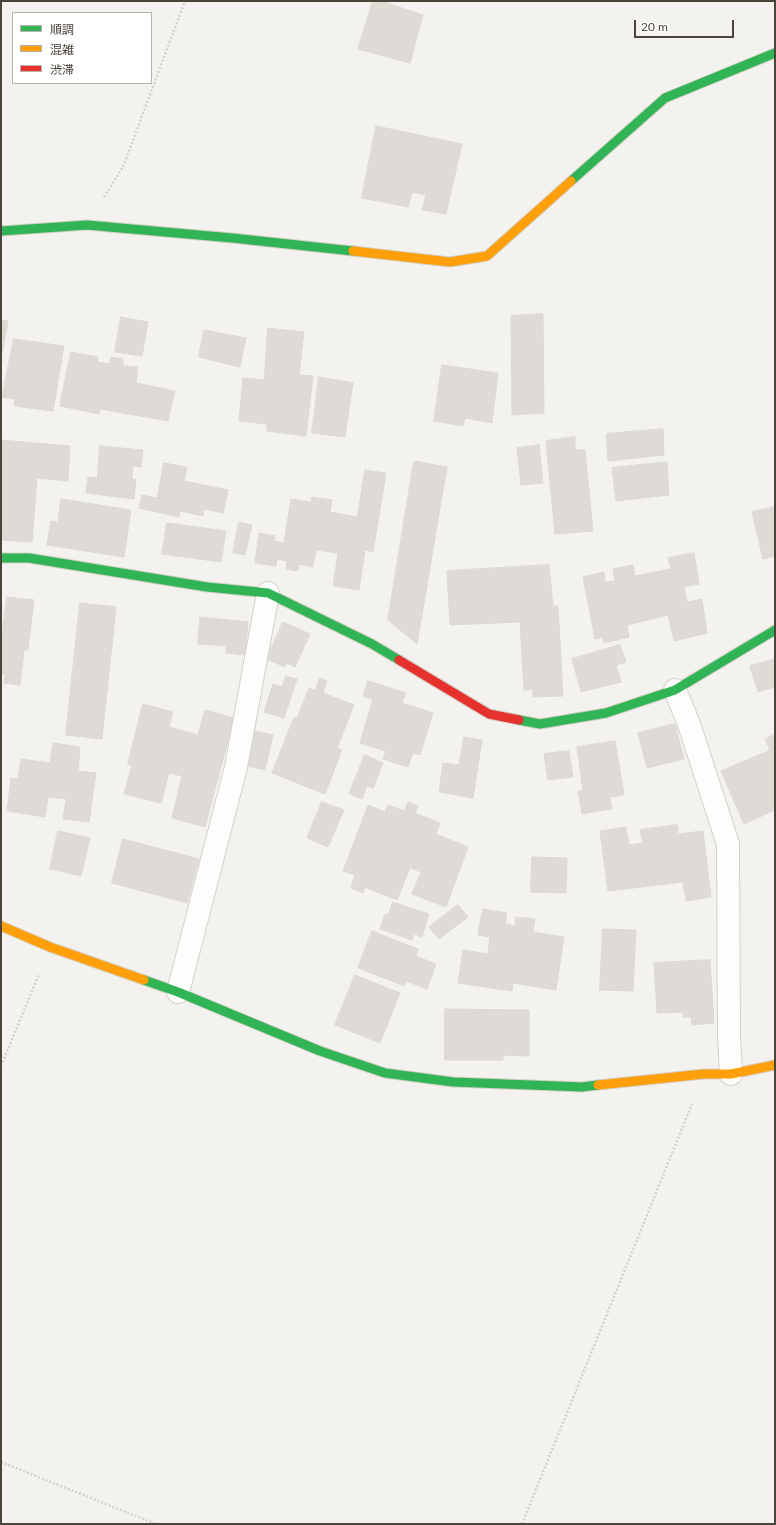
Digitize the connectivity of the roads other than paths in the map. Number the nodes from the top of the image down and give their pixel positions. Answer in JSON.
{"nodes":[{"id":1,"x":775,"y":53,"type":"edge"},
{"id":2,"x":1,"y":231,"type":"edge"},
{"id":3,"x":1,"y":558,"type":"edge"},
{"id":4,"x":268,"y":592,"type":"junction"},
{"id":5,"x":775,"y":630,"type":"edge"},
{"id":6,"x":675,"y":690,"type":"junction"},
{"id":7,"x":1,"y":926,"type":"edge"},
{"id":8,"x":178,"y":992,"type":"junction"},
{"id":9,"x":775,"y":1065,"type":"edge"},
{"id":10,"x":731,"y":1074,"type":"junction"}],
"edges":[{"from":1,"to":2,"type":"street"},
{"from":3,"to":4,"type":"street"},
{"from":4,"to":6,"type":"street"},
{"from":4,"to":8,"type":"street"},
{"from":5,"to":6,"type":"street"},
{"from":6,"to":10,"type":"street"},
{"from":7,"to":8,"type":"street"},
{"from":8,"to":10,"type":"street"},
{"from":9,"to":10,"type":"street"}]}
